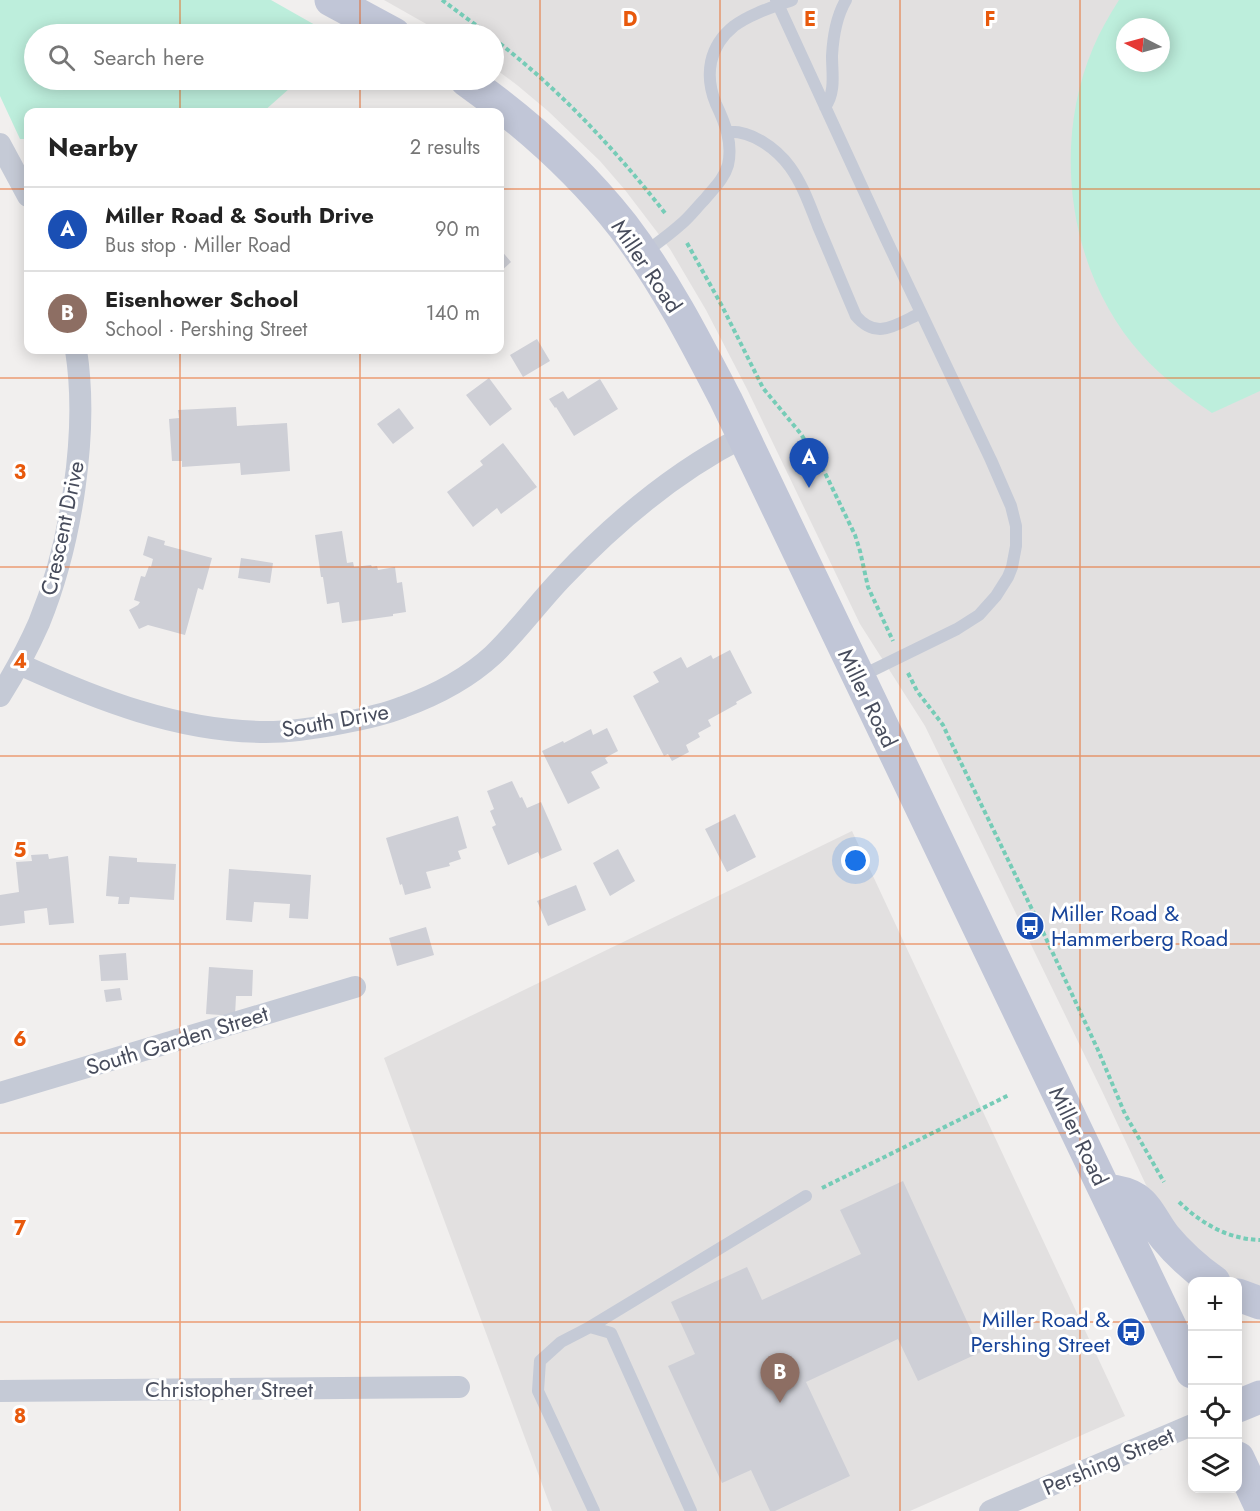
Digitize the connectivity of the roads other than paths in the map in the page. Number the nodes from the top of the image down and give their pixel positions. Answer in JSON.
{"nodes":[{"id":1,"x":331,"y":0,"type":"edge"},
{"id":2,"x":792,"y":0,"type":"edge"},
{"id":3,"x":846,"y":0,"type":"edge"},
{"id":4,"x":777,"y":3,"type":"edge"},
{"id":5,"x":375,"y":24,"type":"edge"},
{"id":6,"x":479,"y":90,"type":"edge"},
{"id":7,"x":825,"y":107,"type":"junction"},
{"id":8,"x":503,"y":108,"type":"edge"},
{"id":9,"x":504,"y":109,"type":"edge"},
{"id":10,"x":727,"y":132,"type":"junction"},
{"id":11,"x":0,"y":144,"type":"edge"},
{"id":12,"x":24,"y":189,"type":"edge"},
{"id":13,"x":642,"y":254,"type":"junction"},
{"id":14,"x":921,"y":313,"type":"junction"},
{"id":15,"x":76,"y":354,"type":"edge"},
{"id":16,"x":743,"y":437,"type":"junction"},
{"id":17,"x":19,"y":664,"type":"junction"},
{"id":18,"x":858,"y":678,"type":"junction"},
{"id":19,"x":0,"y":696,"type":"edge"},
{"id":20,"x":355,"y":987,"type":"dead end"},
{"id":21,"x":0,"y":1093,"type":"edge"},
{"id":22,"x":1105,"y":1190,"type":"junction"},
{"id":23,"x":806,"y":1196,"type":"road end"},
{"id":24,"x":1209,"y":1277,"type":"edge"},
{"id":25,"x":1242,"y":1296,"type":"edge"},
{"id":26,"x":1260,"y":1303,"type":"edge"},
{"id":27,"x":590,"y":1327,"type":"junction"},
{"id":28,"x":1188,"y":1364,"type":"edge"},
{"id":29,"x":459,"y":1387,"type":"dead end"},
{"id":30,"x":0,"y":1391,"type":"edge"},
{"id":31,"x":1260,"y":1397,"type":"edge"},
{"id":32,"x":1242,"y":1404,"type":"edge"},
{"id":33,"x":1188,"y":1427,"type":"edge"},
{"id":34,"x":1242,"y":1467,"type":"edge"},
{"id":35,"x":1260,"y":1505,"type":"edge"},
{"id":36,"x":594,"y":1511,"type":"edge"},
{"id":37,"x":691,"y":1511,"type":"edge"},
{"id":38,"x":990,"y":1511,"type":"edge"}],
"edges":[{"from":1,"to":5,"type":"main road"},
{"from":2,"to":4,"type":"lane"},
{"from":3,"to":7,"type":"lane"},
{"from":4,"to":7,"type":"lane"},
{"from":4,"to":10,"type":"lane"},
{"from":6,"to":8,"type":"main road","name":"Miller Road"},
{"from":7,"to":14,"type":"lane"},
{"from":9,"to":13,"type":"main road","name":"Miller Road"},
{"from":10,"to":13,"type":"lane"},
{"from":10,"to":14,"type":"lane"},
{"from":11,"to":12,"type":"street"},
{"from":13,"to":16,"type":"main road","name":"Miller Road"},
{"from":14,"to":18,"type":"lane"},
{"from":15,"to":17,"type":"street","name":"Crescent Drive"},
{"from":16,"to":17,"type":"street","name":"South Drive"},
{"from":16,"to":18,"type":"main road","name":"Miller Road"},
{"from":17,"to":19,"type":"street","name":"Crescent Drive"},
{"from":18,"to":22,"type":"main road","name":"Miller Road"},
{"from":20,"to":21,"type":"street","name":"South Garden Street"},
{"from":22,"to":24,"type":"main road"},
{"from":22,"to":28,"type":"main road","name":"Miller Road"},
{"from":23,"to":27,"type":"lane"},
{"from":25,"to":26,"type":"main road"},
{"from":27,"to":36,"type":"lane"},
{"from":27,"to":37,"type":"lane"},
{"from":29,"to":30,"type":"street","name":"Christopher Street"},
{"from":31,"to":32,"type":"main road"},
{"from":33,"to":38,"type":"street","name":"Pershing Street"},
{"from":34,"to":35,"type":"main road"}]}
